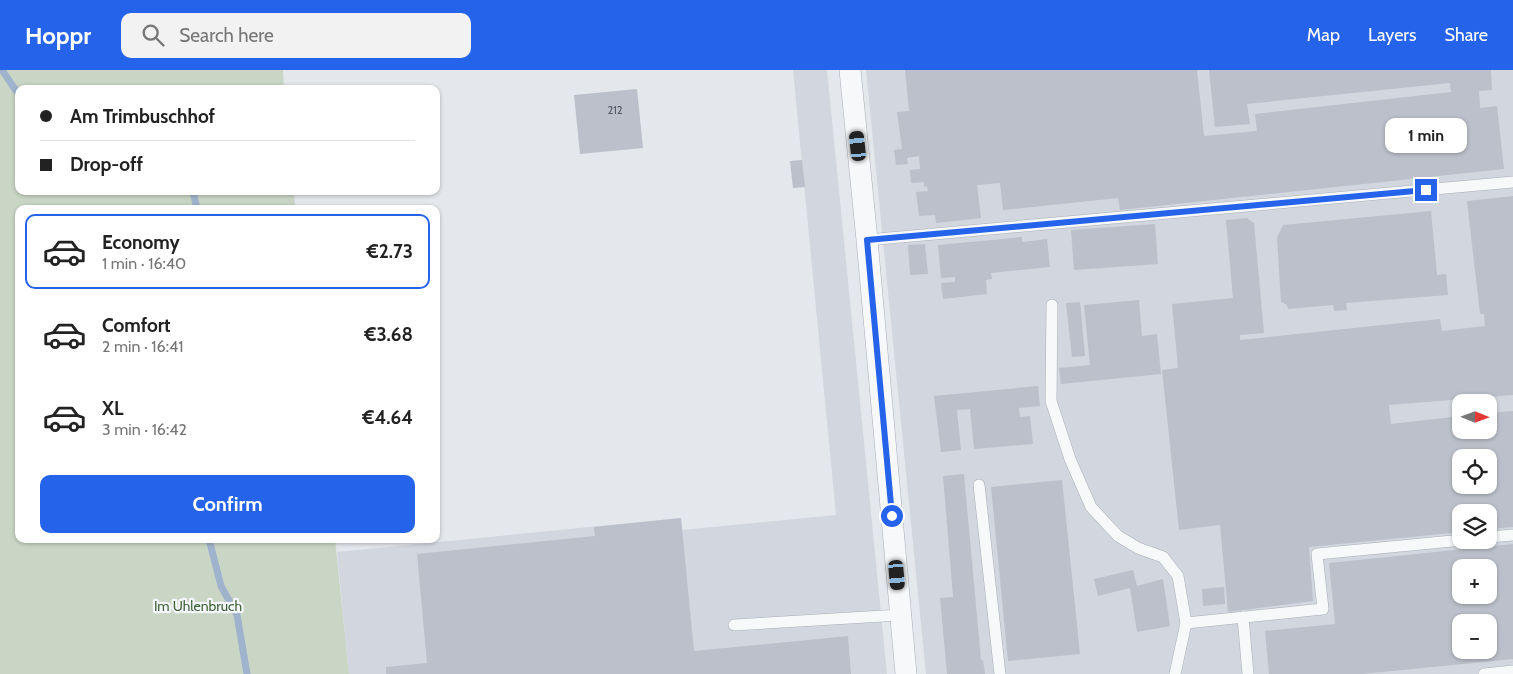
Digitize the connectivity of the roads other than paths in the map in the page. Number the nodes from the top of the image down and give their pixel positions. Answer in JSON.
{"nodes":[{"id":1,"x":850,"y":70,"type":"edge"},
{"id":2,"x":1513,"y":182,"type":"edge"},
{"id":3,"x":867,"y":240,"type":"junction"},
{"id":4,"x":1052,"y":305,"type":"dead end"},
{"id":5,"x":979,"y":484,"type":"dead end"},
{"id":6,"x":1513,"y":535,"type":"edge"},
{"id":7,"x":1497,"y":537,"type":"edge"},
{"id":8,"x":1452,"y":541,"type":"edge"},
{"id":9,"x":900,"y":615,"type":"junction"},
{"id":10,"x":1243,"y":617,"type":"junction"},
{"id":11,"x":1186,"y":623,"type":"junction"},
{"id":12,"x":734,"y":625,"type":"dead end"},
{"id":13,"x":1513,"y":671,"type":"edge"},
{"id":14,"x":906,"y":674,"type":"edge"},
{"id":15,"x":1000,"y":674,"type":"edge"},
{"id":16,"x":1175,"y":674,"type":"edge"},
{"id":17,"x":1248,"y":674,"type":"edge"},
{"id":18,"x":1484,"y":674,"type":"edge"}],
"edges":[{"from":1,"to":3,"type":"street"},
{"from":2,"to":3,"type":"lane"},
{"from":3,"to":9,"type":"street"},
{"from":4,"to":11,"type":"lane"},
{"from":5,"to":15,"type":"lane"},
{"from":6,"to":7,"type":"lane"},
{"from":8,"to":10,"type":"lane"},
{"from":9,"to":12,"type":"lane"},
{"from":9,"to":14,"type":"street"},
{"from":10,"to":11,"type":"lane"},
{"from":10,"to":17,"type":"lane"},
{"from":11,"to":16,"type":"lane"},
{"from":13,"to":18,"type":"lane"}]}
